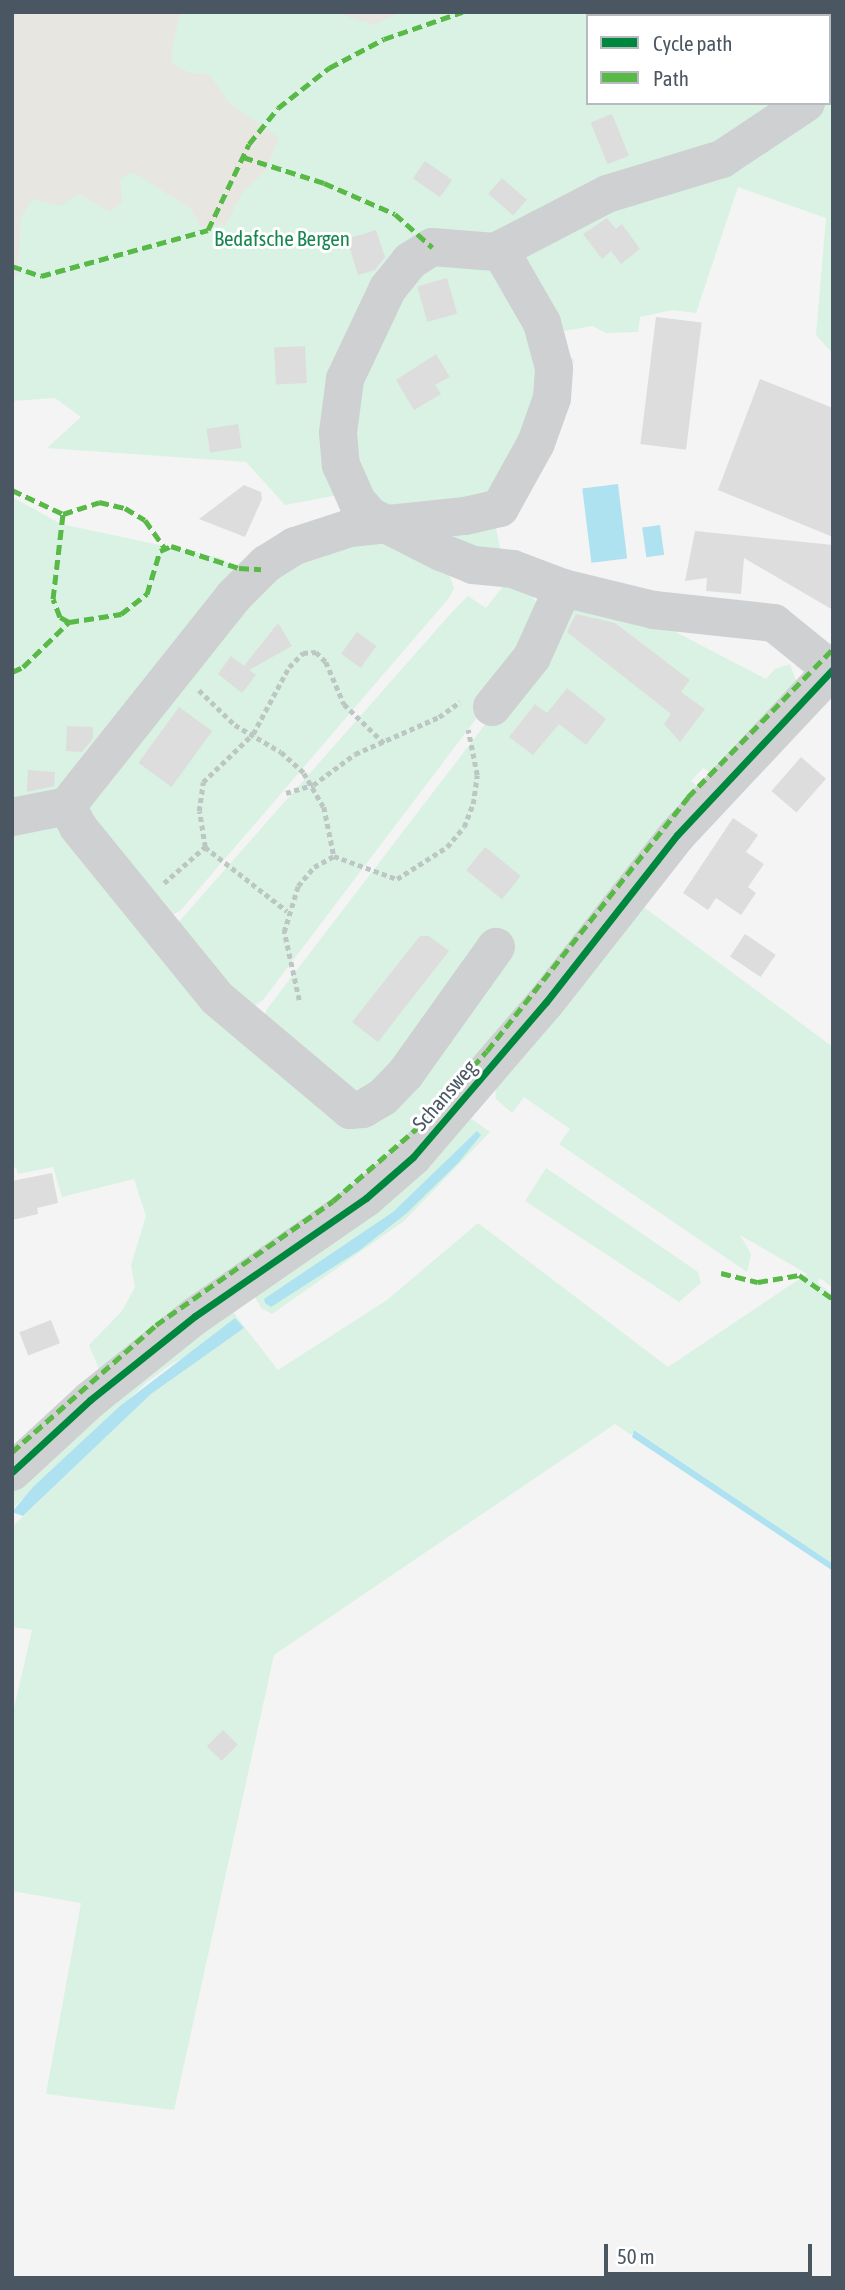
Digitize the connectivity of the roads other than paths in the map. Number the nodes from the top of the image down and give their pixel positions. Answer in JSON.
{"nodes":[{"id":1,"x":803,"y":105,"type":"edge"},
{"id":2,"x":500,"y":250,"type":"junction"},
{"id":3,"x":387,"y":524,"type":"junction"},
{"id":4,"x":563,"y":588,"type":"junction"},
{"id":5,"x":832,"y":670,"type":"edge"},
{"id":6,"x":475,"y":713,"type":"road end"},
{"id":7,"x":67,"y":806,"type":"junction"},
{"id":8,"x":12,"y":817,"type":"edge"},
{"id":9,"x":496,"y":947,"type":"dead end"},
{"id":10,"x":12,"y":1472,"type":"edge"}],
"edges":[{"from":1,"to":2,"type":"street"},
{"from":2,"to":3,"type":"street"},
{"from":2,"to":3,"type":"street"},
{"from":3,"to":4,"type":"street"},
{"from":3,"to":7,"type":"street"},
{"from":4,"to":5,"type":"street"},
{"from":4,"to":6,"type":"street"},
{"from":5,"to":10,"type":"street","name":"Schansweg"},
{"from":7,"to":8,"type":"street"},
{"from":7,"to":9,"type":"street"}]}
